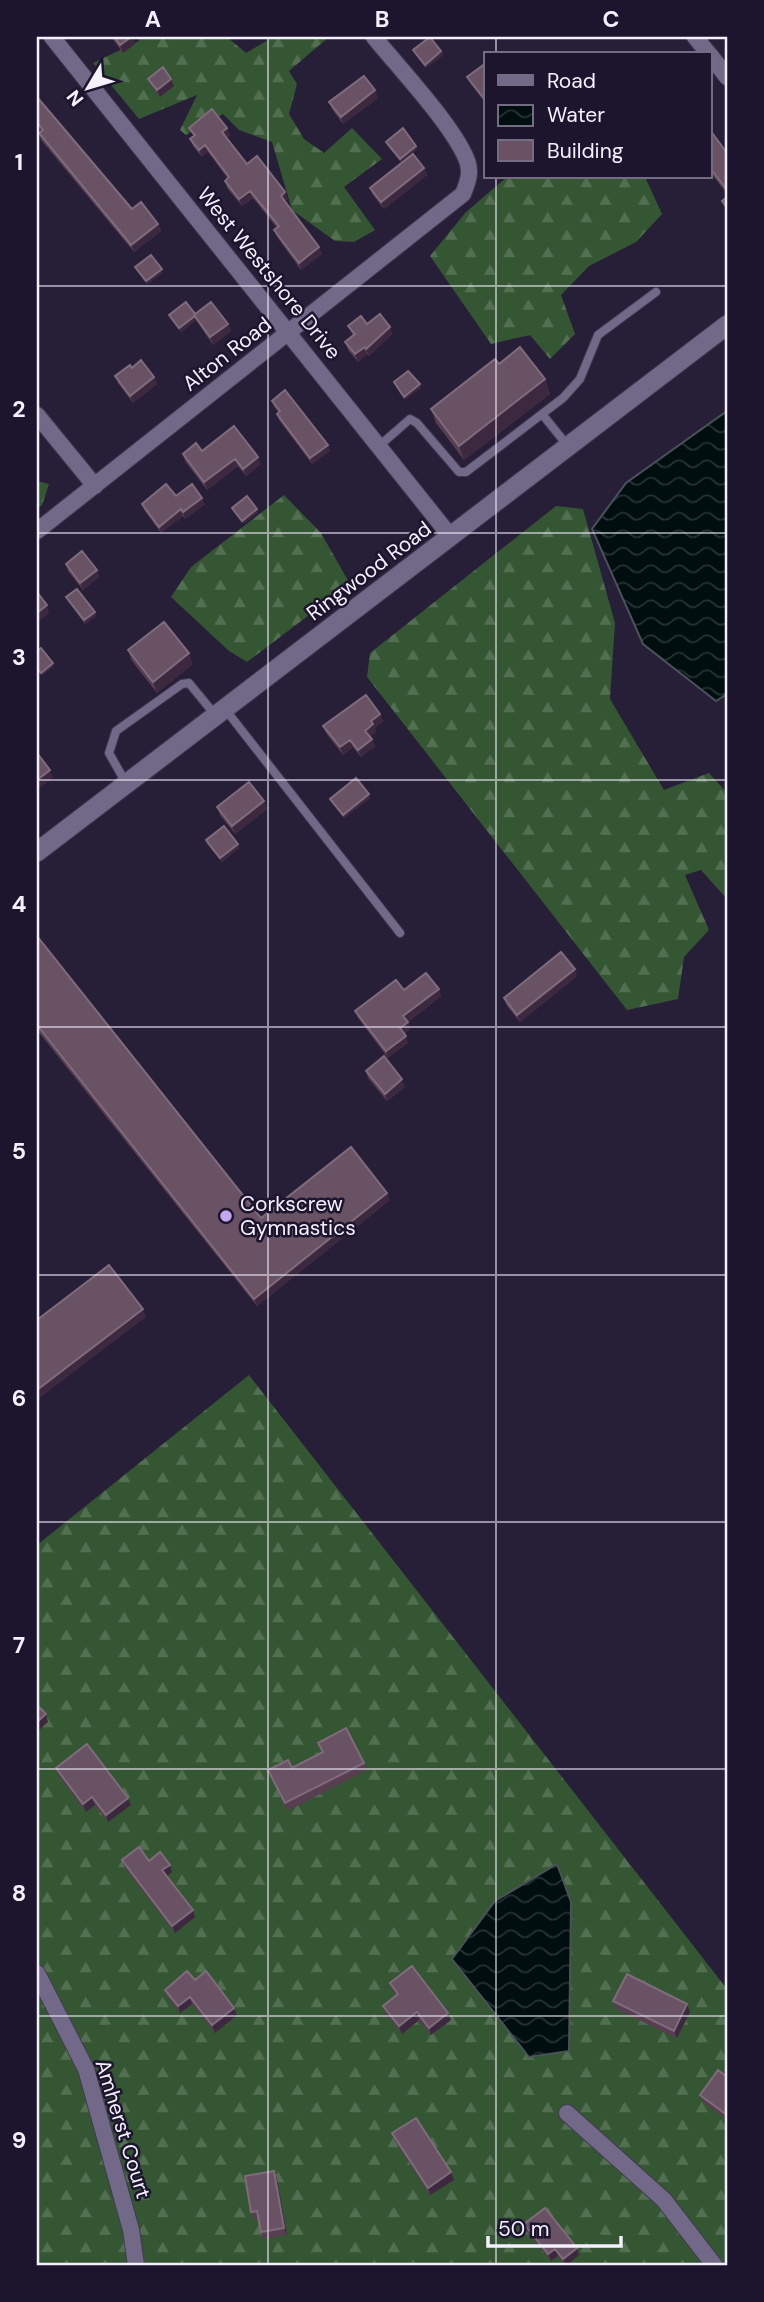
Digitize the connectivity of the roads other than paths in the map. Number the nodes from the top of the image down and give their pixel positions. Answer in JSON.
{"nodes":[{"id":1,"x":52,"y":37,"type":"edge"},
{"id":2,"x":374,"y":37,"type":"edge"},
{"id":3,"x":695,"y":37,"type":"edge"},
{"id":4,"x":707,"y":52,"type":"edge"},
{"id":5,"x":712,"y":59,"type":"edge"},
{"id":6,"x":727,"y":77,"type":"edge"},
{"id":7,"x":656,"y":292,"type":"dead end"},
{"id":8,"x":727,"y":325,"type":"edge"},
{"id":9,"x":290,"y":331,"type":"junction"},
{"id":10,"x":542,"y":414,"type":"junction"},
{"id":11,"x":37,"y":415,"type":"edge"},
{"id":12,"x":379,"y":446,"type":"junction"},
{"id":13,"x":569,"y":447,"type":"junction"},
{"id":14,"x":95,"y":486,"type":"junction"},
{"id":15,"x":37,"y":531,"type":"edge"},
{"id":16,"x":452,"y":537,"type":"junction"},
{"id":17,"x":220,"y":712,"type":"junction"},
{"id":18,"x":127,"y":783,"type":"junction"},
{"id":19,"x":37,"y":852,"type":"edge"},
{"id":20,"x":400,"y":933,"type":"dead end"},
{"id":21,"x":37,"y":1973,"type":"edge"},
{"id":22,"x":567,"y":2113,"type":"dead end"},
{"id":23,"x":136,"y":2265,"type":"edge"},
{"id":24,"x":714,"y":2265,"type":"edge"}],
"edges":[{"from":1,"to":9,"type":"street","name":"West Westshore Drive"},
{"from":2,"to":9,"type":"street","name":"Alton Road"},
{"from":3,"to":4,"type":"street"},
{"from":5,"to":6,"type":"street"},
{"from":7,"to":10,"type":"lane"},
{"from":8,"to":13,"type":"street","name":"Ringwood Road"},
{"from":9,"to":12,"type":"street","name":"West Westshore Drive"},
{"from":9,"to":14,"type":"street","name":"Alton Road"},
{"from":10,"to":12,"type":"lane"},
{"from":10,"to":13,"type":"lane"},
{"from":11,"to":14,"type":"street"},
{"from":12,"to":16,"type":"street","name":"West Westshore Drive"},
{"from":13,"to":16,"type":"street","name":"Ringwood Road"},
{"from":14,"to":15,"type":"street","name":"Alton Road"},
{"from":16,"to":17,"type":"street","name":"Ringwood Road"},
{"from":17,"to":18,"type":"street","name":"Ringwood Road"},
{"from":17,"to":18,"type":"lane"},
{"from":17,"to":20,"type":"lane"},
{"from":18,"to":19,"type":"street","name":"Ringwood Road"},
{"from":21,"to":23,"type":"street","name":"Amherst Court"},
{"from":22,"to":24,"type":"street"}]}
